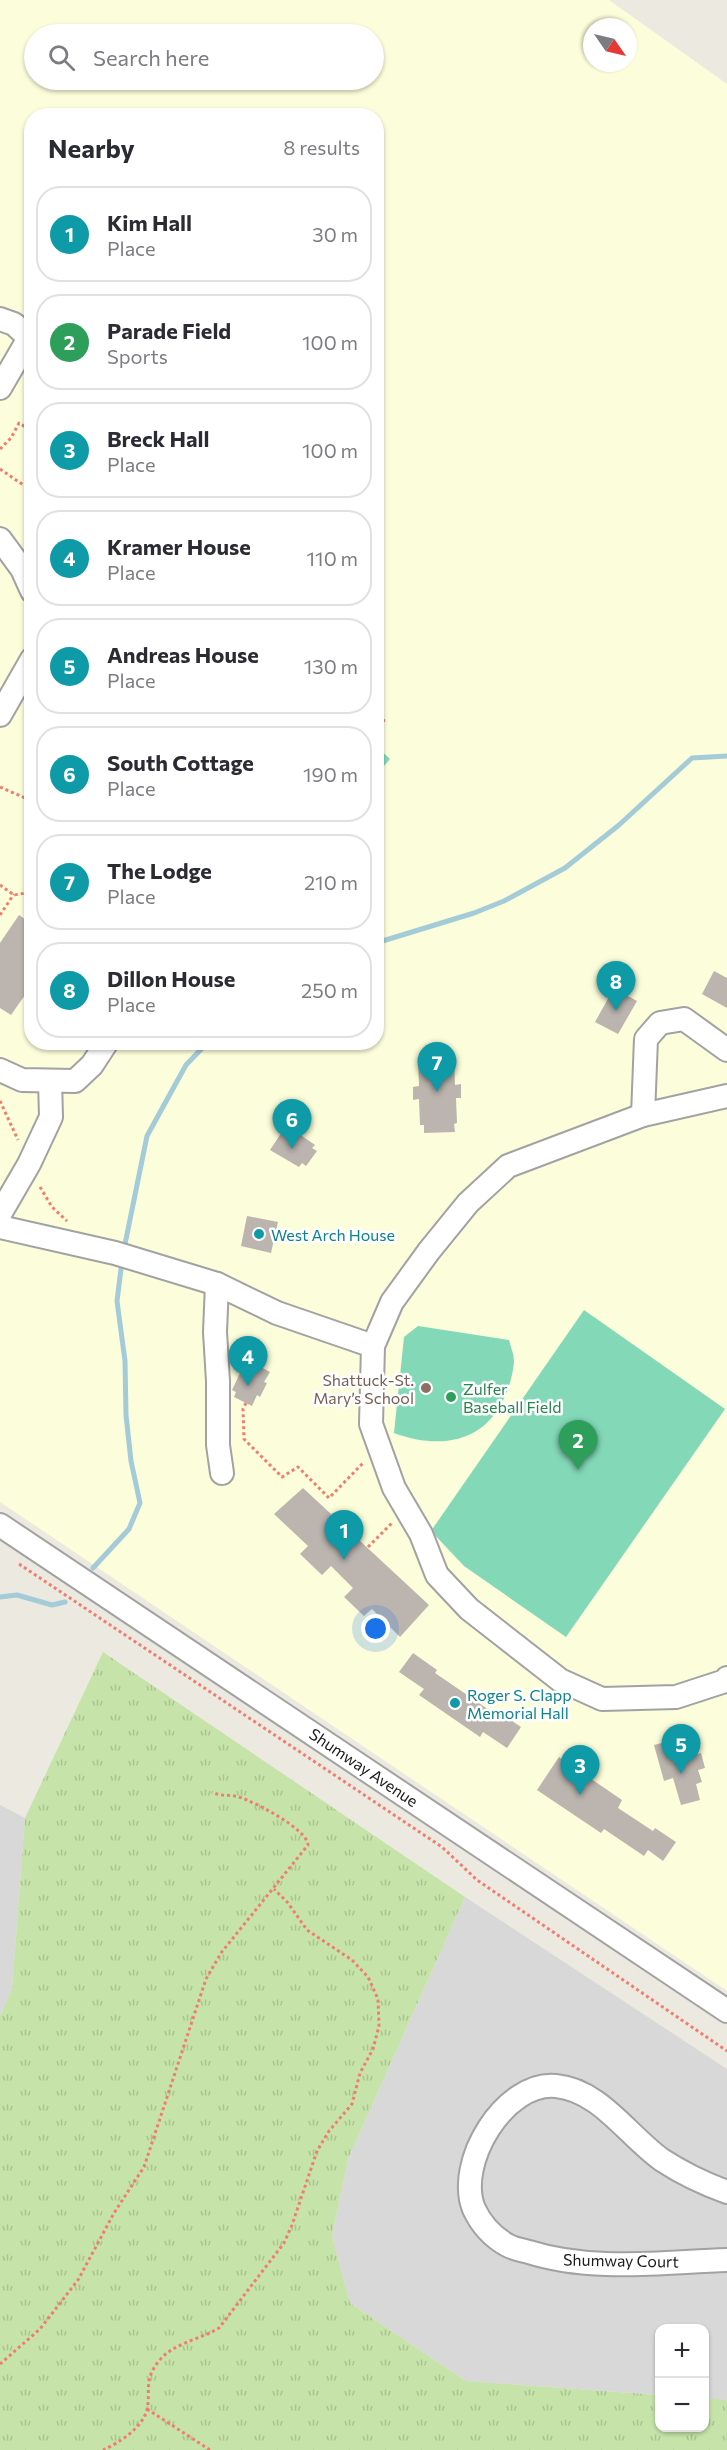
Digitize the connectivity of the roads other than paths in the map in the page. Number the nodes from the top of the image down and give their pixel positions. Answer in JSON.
{"nodes":[{"id":1,"x":0,"y":319,"type":"edge"},
{"id":2,"x":24,"y":333,"type":"edge"},
{"id":3,"x":24,"y":349,"type":"edge"},
{"id":4,"x":0,"y":388,"type":"edge"},
{"id":5,"x":0,"y":539,"type":"edge"},
{"id":6,"x":24,"y":573,"type":"edge"},
{"id":7,"x":24,"y":673,"type":"edge"},
{"id":8,"x":0,"y":715,"type":"edge"},
{"id":9,"x":102,"y":1050,"type":"edge"},
{"id":10,"x":727,"y":1050,"type":"edge"},
{"id":11,"x":0,"y":1070,"type":"edge"},
{"id":12,"x":50,"y":1081,"type":"junction"},
{"id":13,"x":727,"y":1096,"type":"edge"},
{"id":14,"x":643,"y":1115,"type":"junction"},
{"id":15,"x":0,"y":1214,"type":"edge"},
{"id":16,"x":0,"y":1227,"type":"edge"},
{"id":17,"x":217,"y":1284,"type":"junction"},
{"id":18,"x":373,"y":1346,"type":"junction"},
{"id":19,"x":222,"y":1473,"type":"dead end"},
{"id":20,"x":0,"y":1525,"type":"edge"},
{"id":21,"x":726,"y":1681,"type":"edge"},
{"id":22,"x":727,"y":2011,"type":"edge"},
{"id":23,"x":727,"y":2192,"type":"edge"},
{"id":24,"x":727,"y":2260,"type":"edge"}],
"edges":[{"from":1,"to":2,"type":"street"},
{"from":3,"to":4,"type":"street"},
{"from":5,"to":6,"type":"street"},
{"from":7,"to":8,"type":"street"},
{"from":9,"to":12,"type":"street"},
{"from":10,"to":14,"type":"street"},
{"from":11,"to":12,"type":"street"},
{"from":12,"to":15,"type":"street"},
{"from":13,"to":14,"type":"street"},
{"from":14,"to":18,"type":"street"},
{"from":16,"to":17,"type":"street"},
{"from":17,"to":18,"type":"street"},
{"from":17,"to":19,"type":"street"},
{"from":18,"to":21,"type":"street"},
{"from":20,"to":22,"type":"street","name":"Shumway Avenue"},
{"from":23,"to":24,"type":"street","name":"Shumway Court"}]}
